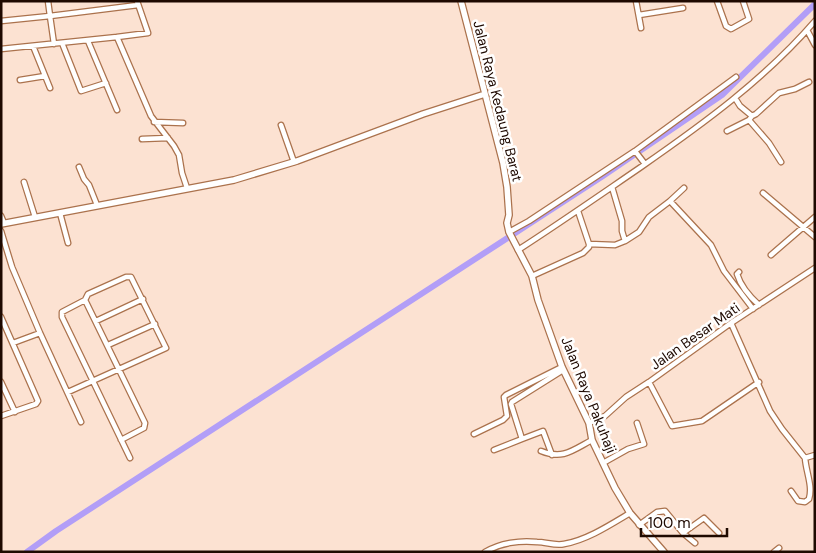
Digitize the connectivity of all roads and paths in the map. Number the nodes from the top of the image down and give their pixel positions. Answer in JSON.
{"nodes":[{"id":1,"x":48,"y":1,"type":"edge"},
{"id":2,"x":461,"y":1,"type":"edge"},
{"id":3,"x":636,"y":1,"type":"edge"},
{"id":4,"x":717,"y":1,"type":"edge"},
{"id":5,"x":743,"y":1,"type":"edge"},
{"id":6,"x":137,"y":3,"type":"edge"},
{"id":7,"x":683,"y":8,"type":"dead end"},
{"id":8,"x":639,"y":15,"type":"junction"},
{"id":9,"x":50,"y":16,"type":"junction"},
{"id":10,"x":1,"y":21,"type":"edge"},
{"id":11,"x":815,"y":21,"type":"edge"},
{"id":12,"x":641,"y":28,"type":"dead end"},
{"id":13,"x":807,"y":30,"type":"junction"},
{"id":14,"x":116,"y":37,"type":"junction"},
{"id":15,"x":88,"y":41,"type":"junction"},
{"id":16,"x":62,"y":43,"type":"junction"},
{"id":17,"x":54,"y":44,"type":"junction"},
{"id":18,"x":815,"y":45,"type":"edge"},
{"id":19,"x":33,"y":46,"type":"junction"},
{"id":20,"x":1,"y":49,"type":"edge"},
{"id":21,"x":45,"y":76,"type":"junction"},
{"id":22,"x":736,"y":77,"type":"dead end"},
{"id":23,"x":20,"y":80,"type":"dead end"},
{"id":24,"x":809,"y":82,"type":"dead end"},
{"id":25,"x":106,"y":83,"type":"junction"},
{"id":26,"x":50,"y":88,"type":"dead end"},
{"id":27,"x":485,"y":94,"type":"junction"},
{"id":28,"x":735,"y":98,"type":"junction"},
{"id":29,"x":117,"y":110,"type":"dead end"},
{"id":30,"x":751,"y":118,"type":"junction"},
{"id":31,"x":154,"y":122,"type":"junction"},
{"id":32,"x":183,"y":123,"type":"dead end"},
{"id":33,"x":281,"y":125,"type":"dead end"},
{"id":34,"x":727,"y":130,"type":"dead end"},
{"id":35,"x":168,"y":138,"type":"junction"},
{"id":36,"x":142,"y":139,"type":"dead end"},
{"id":37,"x":636,"y":151,"type":"junction"},
{"id":38,"x":294,"y":162,"type":"junction"},
{"id":39,"x":781,"y":162,"type":"dead end"},
{"id":40,"x":644,"y":163,"type":"junction"},
{"id":41,"x":79,"y":167,"type":"dead end"},
{"id":42,"x":24,"y":182,"type":"dead end"},
{"id":43,"x":612,"y":187,"type":"junction"},
{"id":44,"x":187,"y":188,"type":"junction"},
{"id":45,"x":684,"y":188,"type":"dead end"},
{"id":46,"x":764,"y":193,"type":"dead end"},
{"id":47,"x":670,"y":201,"type":"junction"},
{"id":48,"x":97,"y":205,"type":"junction"},
{"id":49,"x":578,"y":211,"type":"junction"},
{"id":50,"x":60,"y":213,"type":"junction"},
{"id":51,"x":1,"y":216,"type":"edge"},
{"id":52,"x":35,"y":217,"type":"junction"},
{"id":53,"x":815,"y":217,"type":"edge"},
{"id":54,"x":2,"y":224,"type":"edge"},
{"id":55,"x":804,"y":228,"type":"junction"},
{"id":56,"x":1,"y":231,"type":"edge"},
{"id":57,"x":510,"y":234,"type":"junction"},
{"id":58,"x":815,"y":237,"type":"edge"},
{"id":59,"x":625,"y":241,"type":"junction"},
{"id":60,"x":68,"y":243,"type":"dead end"},
{"id":61,"x":589,"y":244,"type":"junction"},
{"id":62,"x":517,"y":248,"type":"junction"},
{"id":63,"x":771,"y":255,"type":"dead end"},
{"id":64,"x":815,"y":268,"type":"edge"},
{"id":65,"x":739,"y":272,"type":"dead end"},
{"id":66,"x":532,"y":276,"type":"junction"},
{"id":67,"x":143,"y":299,"type":"junction"},
{"id":68,"x":85,"y":300,"type":"junction"},
{"id":69,"x":760,"y":304,"type":"junction"},
{"id":70,"x":753,"y":308,"type":"junction"},
{"id":71,"x":1,"y":316,"type":"edge"},
{"id":72,"x":96,"y":321,"type":"junction"},
{"id":73,"x":731,"y":322,"type":"junction"},
{"id":74,"x":155,"y":324,"type":"junction"},
{"id":75,"x":40,"y":333,"type":"junction"},
{"id":76,"x":13,"y":343,"type":"junction"},
{"id":77,"x":108,"y":345,"type":"junction"},
{"id":78,"x":562,"y":368,"type":"junction"},
{"id":79,"x":119,"y":370,"type":"junction"},
{"id":80,"x":94,"y":380,"type":"junction"},
{"id":81,"x":1,"y":382,"type":"edge"},
{"id":82,"x":649,"y":382,"type":"junction"},
{"id":83,"x":759,"y":382,"type":"junction"},
{"id":84,"x":68,"y":392,"type":"junction"},
{"id":85,"x":15,"y":412,"type":"junction"},
{"id":86,"x":1,"y":416,"type":"edge"},
{"id":87,"x":81,"y":422,"type":"dead end"},
{"id":88,"x":637,"y":422,"type":"dead end"},
{"id":89,"x":589,"y":423,"type":"junction"},
{"id":90,"x":474,"y":434,"type":"dead end"},
{"id":91,"x":522,"y":439,"type":"junction"},
{"id":92,"x":121,"y":440,"type":"junction"},
{"id":93,"x":592,"y":440,"type":"junction"},
{"id":94,"x":494,"y":450,"type":"dead end"},
{"id":95,"x":541,"y":451,"type":"dead end"},
{"id":96,"x":552,"y":455,"type":"junction"},
{"id":97,"x":815,"y":455,"type":"edge"},
{"id":98,"x":130,"y":458,"type":"dead end"},
{"id":99,"x":805,"y":458,"type":"junction"},
{"id":100,"x":603,"y":463,"type":"junction"},
{"id":101,"x":791,"y":492,"type":"dead end"},
{"id":102,"x":630,"y":513,"type":"junction"},
{"id":103,"x":639,"y":525,"type":"junction"},
{"id":104,"x":683,"y":533,"type":"junction"},
{"id":105,"x":719,"y":533,"type":"dead end"},
{"id":106,"x":695,"y":543,"type":"dead end"},
{"id":107,"x":779,"y":548,"type":"dead end"},
{"id":108,"x":485,"y":552,"type":"edge"},
{"id":109,"x":664,"y":552,"type":"edge"},
{"id":110,"x":774,"y":552,"type":"edge"}],
"edges":[{"from":1,"to":9,"type":"street"},
{"from":2,"to":27,"type":"street","name":"Jalan Raya Kedaung Barat"},
{"from":3,"to":8,"type":"street"},
{"from":4,"to":5,"type":"street"},
{"from":6,"to":9,"type":"street"},
{"from":6,"to":14,"type":"street"},
{"from":7,"to":8,"type":"street"},
{"from":8,"to":12,"type":"street"},
{"from":9,"to":10,"type":"street"},
{"from":9,"to":17,"type":"street"},
{"from":11,"to":13,"type":"street"},
{"from":13,"to":18,"type":"street"},
{"from":13,"to":28,"type":"street"},
{"from":14,"to":15,"type":"street"},
{"from":14,"to":31,"type":"street"},
{"from":15,"to":16,"type":"street"},
{"from":15,"to":25,"type":"street"},
{"from":16,"to":17,"type":"street"},
{"from":16,"to":25,"type":"street"},
{"from":17,"to":19,"type":"street"},
{"from":19,"to":20,"type":"street"},
{"from":19,"to":21,"type":"street"},
{"from":21,"to":23,"type":"street"},
{"from":21,"to":26,"type":"street"},
{"from":22,"to":37,"type":"street"},
{"from":24,"to":30,"type":"street"},
{"from":25,"to":29,"type":"street"},
{"from":27,"to":38,"type":"street"},
{"from":27,"to":57,"type":"street","name":"Jalan Raya Kedaung Barat"},
{"from":28,"to":30,"type":"street"},
{"from":28,"to":40,"type":"street"},
{"from":30,"to":34,"type":"street"},
{"from":30,"to":39,"type":"street"},
{"from":31,"to":32,"type":"street"},
{"from":31,"to":35,"type":"street"},
{"from":33,"to":38,"type":"street"},
{"from":35,"to":36,"type":"street"},
{"from":35,"to":44,"type":"street"},
{"from":37,"to":40,"type":"street"},
{"from":37,"to":57,"type":"street"},
{"from":38,"to":44,"type":"street"},
{"from":40,"to":43,"type":"street"},
{"from":41,"to":48,"type":"street"},
{"from":42,"to":52,"type":"street"},
{"from":43,"to":49,"type":"street"},
{"from":43,"to":59,"type":"street"},
{"from":44,"to":48,"type":"street"},
{"from":45,"to":47,"type":"street"},
{"from":46,"to":55,"type":"street"},
{"from":47,"to":59,"type":"street"},
{"from":47,"to":70,"type":"street"},
{"from":48,"to":50,"type":"street"},
{"from":49,"to":61,"type":"street"},
{"from":49,"to":62,"type":"street"},
{"from":50,"to":52,"type":"street"},
{"from":50,"to":60,"type":"street"},
{"from":51,"to":54,"type":"street"},
{"from":52,"to":54,"type":"street"},
{"from":53,"to":55,"type":"street"},
{"from":55,"to":58,"type":"street"},
{"from":55,"to":63,"type":"street"},
{"from":56,"to":75,"type":"street"},
{"from":57,"to":62,"type":"street","name":"Jalan Raya Pakuhaji"},
{"from":59,"to":61,"type":"street"},
{"from":61,"to":66,"type":"street"},
{"from":62,"to":66,"type":"street","name":"Jalan Raya Pakuhaji"},
{"from":64,"to":69,"type":"street","name":"Jalan Besar Mati"},
{"from":65,"to":69,"type":"street"},
{"from":66,"to":78,"type":"street","name":"Jalan Raya Pakuhaji"},
{"from":67,"to":68,"type":"street"},
{"from":67,"to":72,"type":"street"},
{"from":67,"to":74,"type":"street"},
{"from":68,"to":72,"type":"street"},
{"from":68,"to":80,"type":"street"},
{"from":69,"to":70,"type":"street","name":"Jalan Besar Mati"},
{"from":70,"to":73,"type":"street","name":"Jalan Besar Mati"},
{"from":71,"to":76,"type":"street"},
{"from":72,"to":77,"type":"street"},
{"from":73,"to":82,"type":"street","name":"Jalan Besar Mati"},
{"from":73,"to":83,"type":"street"},
{"from":74,"to":77,"type":"street"},
{"from":74,"to":79,"type":"street"},
{"from":75,"to":76,"type":"street"},
{"from":75,"to":84,"type":"street"},
{"from":76,"to":85,"type":"street"},
{"from":77,"to":79,"type":"street"},
{"from":78,"to":89,"type":"street","name":"Jalan Raya Pakuhaji"},
{"from":78,"to":90,"type":"street"},
{"from":78,"to":91,"type":"street"},
{"from":79,"to":80,"type":"street"},
{"from":79,"to":92,"type":"street"},
{"from":80,"to":84,"type":"street"},
{"from":80,"to":92,"type":"street"},
{"from":81,"to":85,"type":"street"},
{"from":82,"to":83,"type":"street"},
{"from":82,"to":89,"type":"street","name":"Jalan Besar Mati"},
{"from":83,"to":99,"type":"street"},
{"from":84,"to":87,"type":"street"},
{"from":85,"to":86,"type":"street"},
{"from":88,"to":100,"type":"street"},
{"from":89,"to":93,"type":"street","name":"Jalan Raya Pakuhaji"},
{"from":91,"to":94,"type":"street"},
{"from":91,"to":96,"type":"street"},
{"from":92,"to":98,"type":"street"},
{"from":93,"to":96,"type":"street"},
{"from":93,"to":100,"type":"street","name":"Jalan Raya Pakuhaji"},
{"from":95,"to":96,"type":"street"},
{"from":97,"to":99,"type":"street"},
{"from":99,"to":101,"type":"street"},
{"from":100,"to":102,"type":"street","name":"Jalan Raya Pakuhaji"},
{"from":102,"to":103,"type":"street","name":"Jalan Raya Pakuhaji"},
{"from":102,"to":108,"type":"street"},
{"from":103,"to":104,"type":"street"},
{"from":103,"to":109,"type":"street","name":"Jalan Raya Pakuhaji"},
{"from":104,"to":105,"type":"street"},
{"from":104,"to":106,"type":"street"},
{"from":107,"to":110,"type":"street"}]}
